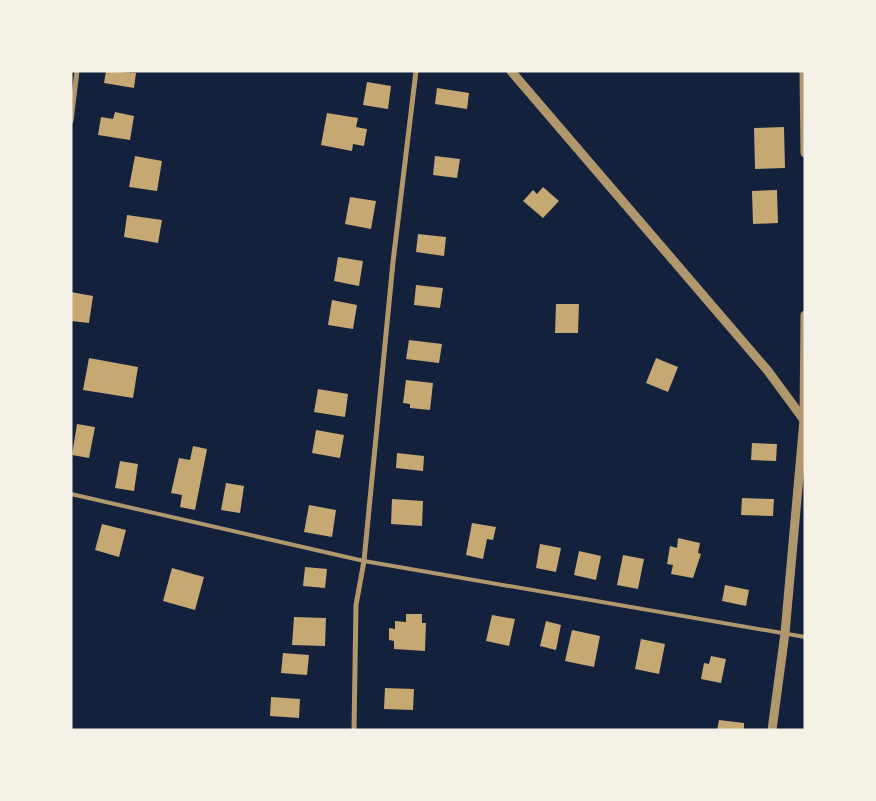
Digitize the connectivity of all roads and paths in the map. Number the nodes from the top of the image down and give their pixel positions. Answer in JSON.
{"nodes":[{"id":1,"x":78,"y":71,"type":"edge"},
{"id":2,"x":416,"y":71,"type":"edge"},
{"id":3,"x":511,"y":71,"type":"edge"},
{"id":4,"x":804,"y":71,"type":"edge"},
{"id":5,"x":71,"y":121,"type":"edge"},
{"id":6,"x":805,"y":154,"type":"edge"},
{"id":7,"x":805,"y":315,"type":"edge"},
{"id":8,"x":804,"y":420,"type":"edge"},
{"id":9,"x":71,"y":494,"type":"edge"},
{"id":10,"x":364,"y":561,"type":"junction"},
{"id":11,"x":785,"y":633,"type":"junction"},
{"id":12,"x":805,"y":637,"type":"edge"},
{"id":13,"x":354,"y":730,"type":"edge"},
{"id":14,"x":772,"y":730,"type":"edge"}],
"edges":[{"from":1,"to":5,"type":"street"},
{"from":2,"to":10,"type":"street"},
{"from":3,"to":8,"type":"street"},
{"from":4,"to":6,"type":"street"},
{"from":7,"to":8,"type":"street"},
{"from":8,"to":11,"type":"street"},
{"from":9,"to":10,"type":"lane"},
{"from":10,"to":11,"type":"lane"},
{"from":10,"to":13,"type":"street"},
{"from":11,"to":12,"type":"lane"},
{"from":11,"to":14,"type":"street"}]}
